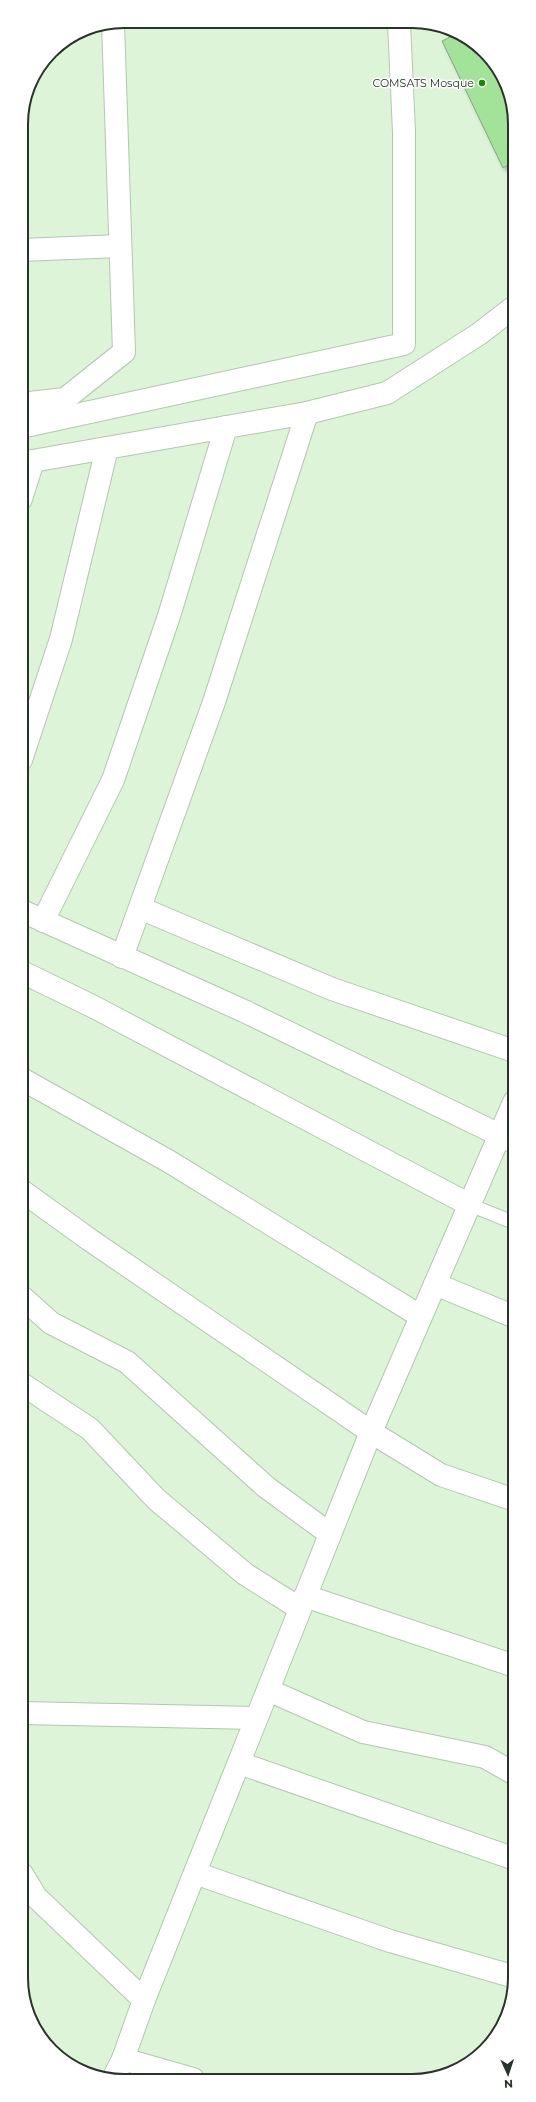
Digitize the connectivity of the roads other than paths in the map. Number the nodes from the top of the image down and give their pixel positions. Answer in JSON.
{"nodes":[{"id":1,"x":399,"y":28,"type":"edge"},
{"id":2,"x":113,"y":29,"type":"edge"},
{"id":3,"x":120,"y":246,"type":"junction"},
{"id":4,"x":28,"y":250,"type":"edge"},
{"id":5,"x":508,"y":312,"type":"edge"},
{"id":6,"x":28,"y":403,"type":"edge"},
{"id":7,"x":307,"y":412,"type":"junction"},
{"id":8,"x":28,"y":425,"type":"edge"},
{"id":9,"x":226,"y":427,"type":"junction"},
{"id":10,"x":107,"y":448,"type":"junction"},
{"id":11,"x":28,"y":462,"type":"edge"},
{"id":12,"x":28,"y":741,"type":"edge"},
{"id":13,"x":140,"y":908,"type":"junction"},
{"id":14,"x":28,"y":915,"type":"edge"},
{"id":15,"x":43,"y":921,"type":"junction"},
{"id":16,"x":122,"y":957,"type":"junction"},
{"id":17,"x":28,"y":975,"type":"edge"},
{"id":18,"x":508,"y":1049,"type":"edge"},
{"id":19,"x":28,"y":1082,"type":"edge"},
{"id":20,"x":507,"y":1139,"type":"edge"},
{"id":21,"x":28,"y":1195,"type":"edge"},
{"id":22,"x":470,"y":1205,"type":"junction"},
{"id":23,"x":508,"y":1221,"type":"edge"},
{"id":24,"x":435,"y":1284,"type":"junction"},
{"id":25,"x":28,"y":1303,"type":"edge"},
{"id":26,"x":508,"y":1314,"type":"edge"},
{"id":27,"x":420,"y":1316,"type":"junction"},
{"id":28,"x":28,"y":1388,"type":"edge"},
{"id":29,"x":371,"y":1432,"type":"junction"},
{"id":30,"x":508,"y":1498,"type":"edge"},
{"id":31,"x":330,"y":1534,"type":"junction"},
{"id":32,"x":302,"y":1602,"type":"junction"},
{"id":33,"x":508,"y":1664,"type":"edge"},
{"id":34,"x":268,"y":1690,"type":"junction"},
{"id":35,"x":28,"y":1713,"type":"edge"},
{"id":36,"x":256,"y":1718,"type":"junction"},
{"id":37,"x":239,"y":1762,"type":"junction"},
{"id":38,"x":508,"y":1770,"type":"edge"},
{"id":39,"x":508,"y":1857,"type":"edge"},
{"id":40,"x":195,"y":1872,"type":"junction"},
{"id":41,"x":28,"y":1884,"type":"edge"},
{"id":42,"x":508,"y":1975,"type":"edge"},
{"id":43,"x":144,"y":2000,"type":"junction"},
{"id":44,"x":123,"y":2059,"type":"junction"},
{"id":45,"x":116,"y":2073,"type":"edge"},
{"id":46,"x":176,"y":2074,"type":"edge"}],
"edges":[{"from":1,"to":8,"type":"street"},
{"from":2,"to":3,"type":"street"},
{"from":3,"to":4,"type":"street"},
{"from":3,"to":6,"type":"street"},
{"from":5,"to":7,"type":"street"},
{"from":7,"to":9,"type":"street"},
{"from":7,"to":13,"type":"street"},
{"from":9,"to":10,"type":"street"},
{"from":9,"to":15,"type":"street"},
{"from":10,"to":11,"type":"street"},
{"from":10,"to":12,"type":"street"},
{"from":13,"to":16,"type":"street"},
{"from":13,"to":18,"type":"street"},
{"from":14,"to":15,"type":"street"},
{"from":15,"to":16,"type":"street"},
{"from":16,"to":20,"type":"street"},
{"from":17,"to":22,"type":"street"},
{"from":19,"to":27,"type":"street"},
{"from":20,"to":22,"type":"street"},
{"from":21,"to":29,"type":"street"},
{"from":22,"to":23,"type":"lane"},
{"from":22,"to":24,"type":"street"},
{"from":24,"to":26,"type":"street"},
{"from":24,"to":27,"type":"street"},
{"from":25,"to":31,"type":"street"},
{"from":27,"to":29,"type":"street"},
{"from":28,"to":32,"type":"street"},
{"from":29,"to":30,"type":"street"},
{"from":29,"to":31,"type":"street"},
{"from":31,"to":32,"type":"street"},
{"from":32,"to":33,"type":"street"},
{"from":32,"to":34,"type":"street"},
{"from":34,"to":36,"type":"street"},
{"from":34,"to":38,"type":"street"},
{"from":35,"to":36,"type":"street"},
{"from":36,"to":37,"type":"street"},
{"from":37,"to":39,"type":"street"},
{"from":37,"to":40,"type":"street"},
{"from":40,"to":42,"type":"street"},
{"from":40,"to":43,"type":"street"},
{"from":41,"to":43,"type":"street"},
{"from":43,"to":44,"type":"street"},
{"from":44,"to":45,"type":"street"},
{"from":44,"to":46,"type":"street"}]}
